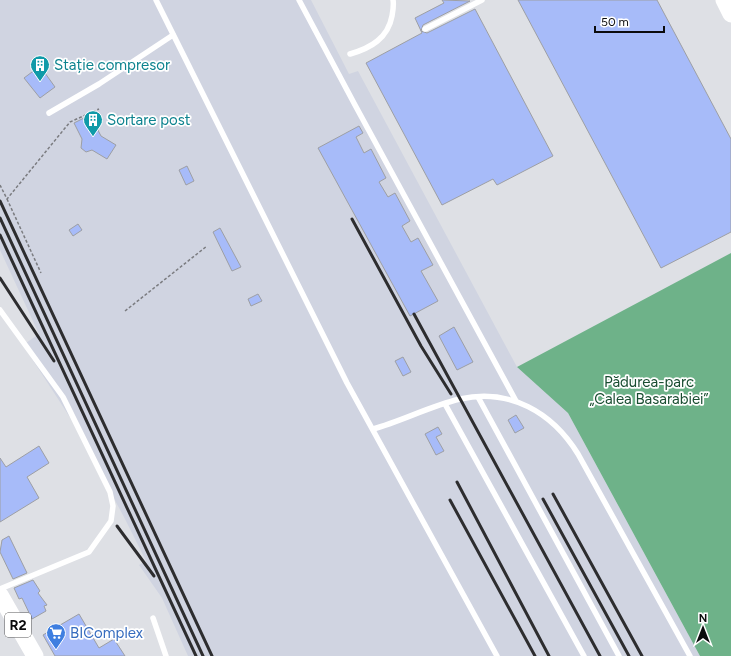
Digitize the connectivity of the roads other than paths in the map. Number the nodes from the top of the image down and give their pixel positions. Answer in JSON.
{"nodes":[{"id":1,"x":156,"y":0,"type":"edge"},
{"id":2,"x":300,"y":0,"type":"edge"},
{"id":3,"x":392,"y":0,"type":"edge"},
{"id":4,"x":482,"y":0,"type":"edge"},
{"id":5,"x":724,"y":0,"type":"edge"},
{"id":6,"x":731,"y":14,"type":"edge"},
{"id":7,"x":425,"y":29,"type":"dead end"},
{"id":8,"x":173,"y":35,"type":"junction"},
{"id":9,"x":350,"y":54,"type":"dead end"},
{"id":10,"x":49,"y":113,"type":"dead end"},
{"id":11,"x":0,"y":310,"type":"edge"},
{"id":12,"x":478,"y":397,"type":"junction"},
{"id":13,"x":516,"y":400,"type":"junction"},
{"id":14,"x":445,"y":404,"type":"junction"},
{"id":15,"x":373,"y":429,"type":"junction"},
{"id":16,"x":0,"y":589,"type":"edge"},
{"id":17,"x":0,"y":594,"type":"edge"},
{"id":18,"x":153,"y":618,"type":"dead end"},
{"id":19,"x":35,"y":656,"type":"edge"},
{"id":20,"x":166,"y":656,"type":"edge"},
{"id":21,"x":496,"y":656,"type":"edge"},
{"id":22,"x":584,"y":656,"type":"edge"},
{"id":23,"x":619,"y":656,"type":"edge"},
{"id":24,"x":690,"y":656,"type":"edge"}],
"edges":[{"from":1,"to":8,"type":"lane"},
{"from":2,"to":13,"type":"lane"},
{"from":3,"to":9,"type":"lane"},
{"from":4,"to":7,"type":"lane"},
{"from":5,"to":6,"type":"main road"},
{"from":8,"to":10,"type":"lane"},
{"from":8,"to":15,"type":"lane"},
{"from":11,"to":16,"type":"lane"},
{"from":12,"to":13,"type":"lane"},
{"from":12,"to":14,"type":"lane"},
{"from":12,"to":23,"type":"lane"},
{"from":13,"to":24,"type":"lane"},
{"from":14,"to":15,"type":"lane"},
{"from":14,"to":22,"type":"lane"},
{"from":15,"to":21,"type":"lane"},
{"from":17,"to":19,"type":"main road","number":"R2"},
{"from":18,"to":20,"type":"lane"}]}
